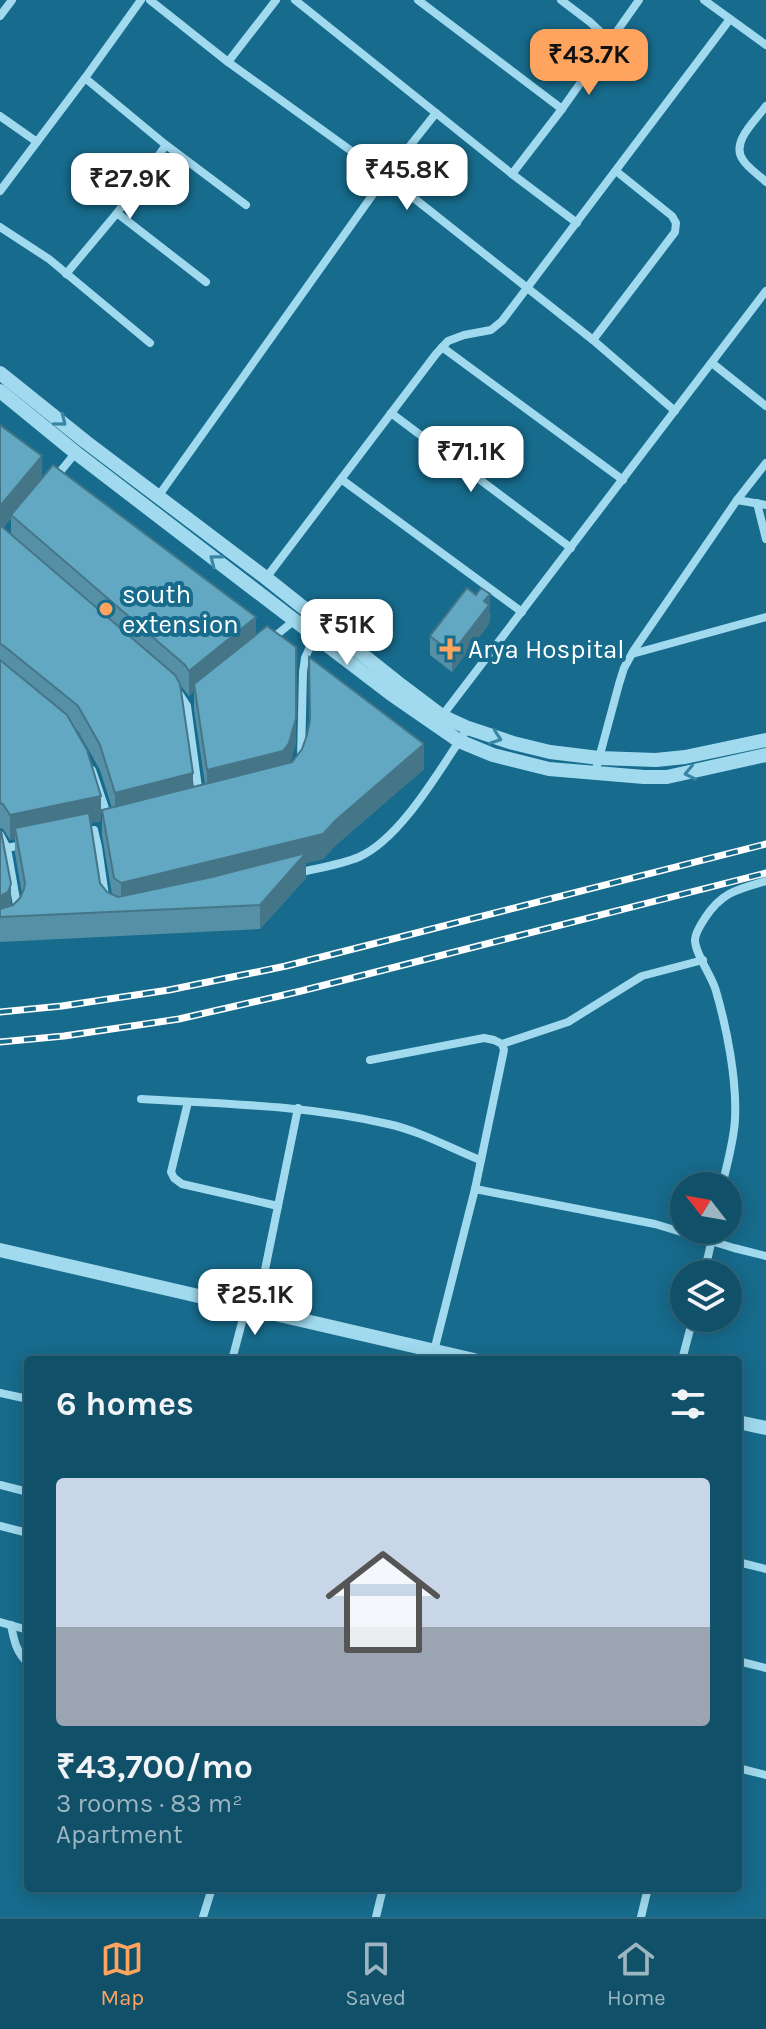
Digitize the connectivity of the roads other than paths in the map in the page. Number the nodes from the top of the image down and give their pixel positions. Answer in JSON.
{"nodes":[{"id":1,"x":12,"y":0,"type":"edge"},
{"id":2,"x":141,"y":0,"type":"edge"},
{"id":3,"x":150,"y":0,"type":"edge"},
{"id":4,"x":276,"y":0,"type":"edge"},
{"id":5,"x":295,"y":0,"type":"edge"},
{"id":6,"x":418,"y":0,"type":"edge"},
{"id":7,"x":561,"y":0,"type":"edge"},
{"id":8,"x":639,"y":0,"type":"edge"},
{"id":9,"x":704,"y":0,"type":"edge"},
{"id":10,"x":0,"y":16,"type":"edge"},
{"id":11,"x":730,"y":19,"type":"junction"},
{"id":12,"x":609,"y":40,"type":"junction"},
{"id":13,"x":766,"y":45,"type":"edge"},
{"id":14,"x":228,"y":62,"type":"junction"},
{"id":15,"x":85,"y":78,"type":"junction"},
{"id":16,"x":766,"y":106,"type":"edge"},
{"id":17,"x":562,"y":109,"type":"junction"},
{"id":18,"x":436,"y":113,"type":"junction"},
{"id":19,"x":0,"y":116,"type":"edge"},
{"id":20,"x":37,"y":142,"type":"junction"},
{"id":21,"x":166,"y":145,"type":"junction"},
{"id":22,"x":616,"y":171,"type":"junction"},
{"id":23,"x":512,"y":174,"type":"junction"},
{"id":24,"x":386,"y":176,"type":"junction"},
{"id":25,"x":766,"y":182,"type":"edge"},
{"id":26,"x":0,"y":191,"type":"edge"},
{"id":27,"x":246,"y":205,"type":"dead end"},
{"id":28,"x":117,"y":213,"type":"junction"},
{"id":29,"x":577,"y":223,"type":"junction"},
{"id":30,"x":0,"y":227,"type":"edge"},
{"id":31,"x":66,"y":274,"type":"junction"},
{"id":32,"x":206,"y":282,"type":"dead end"},
{"id":33,"x":528,"y":288,"type":"junction"},
{"id":34,"x":766,"y":291,"type":"edge"},
{"id":35,"x":593,"y":340,"type":"junction"},
{"id":36,"x":150,"y":343,"type":"dead end"},
{"id":37,"x":442,"y":347,"type":"junction"},
{"id":38,"x":712,"y":363,"type":"junction"},
{"id":39,"x":1,"y":377,"type":"edge"},
{"id":40,"x":0,"y":391,"type":"edge"},
{"id":41,"x":766,"y":406,"type":"edge"},
{"id":42,"x":675,"y":411,"type":"junction"},
{"id":43,"x":391,"y":413,"type":"junction"},
{"id":44,"x":81,"y":447,"type":"junction"},
{"id":45,"x":766,"y":463,"type":"edge"},
{"id":46,"x":341,"y":479,"type":"junction"},
{"id":47,"x":623,"y":480,"type":"junction"},
{"id":48,"x":48,"y":486,"type":"edge"},
{"id":49,"x":159,"y":495,"type":"junction"},
{"id":50,"x":737,"y":500,"type":"junction"},
{"id":51,"x":762,"y":504,"type":"edge"},
{"id":52,"x":150,"y":509,"type":"junction"},
{"id":53,"x":766,"y":539,"type":"edge"},
{"id":54,"x":571,"y":548,"type":"junction"},
{"id":55,"x":266,"y":578,"type":"junction"},
{"id":56,"x":307,"y":611,"type":"junction"},
{"id":57,"x":522,"y":612,"type":"junction"},
{"id":58,"x":766,"y":617,"type":"edge"},
{"id":59,"x":294,"y":621,"type":"junction"},
{"id":60,"x":321,"y":621,"type":"junction"},
{"id":61,"x":315,"y":636,"type":"junction"},
{"id":62,"x":259,"y":649,"type":"edge"},
{"id":63,"x":632,"y":654,"type":"junction"},
{"id":64,"x":172,"y":686,"type":"edge"},
{"id":65,"x":199,"y":697,"type":"edge"},
{"id":66,"x":187,"y":706,"type":"junction"},
{"id":67,"x":442,"y":716,"type":"junction"},
{"id":68,"x":463,"y":734,"type":"junction"},
{"id":69,"x":766,"y":740,"type":"edge"},
{"id":70,"x":766,"y":755,"type":"edge"},
{"id":71,"x":87,"y":760,"type":"edge"},
{"id":72,"x":300,"y":765,"type":"edge"},
{"id":73,"x":597,"y":765,"type":"junction"},
{"id":74,"x":201,"y":804,"type":"edge"},
{"id":75,"x":102,"y":828,"type":"junction"},
{"id":76,"x":79,"y":833,"type":"edge"},
{"id":77,"x":0,"y":835,"type":"edge"},
{"id":78,"x":36,"y":842,"type":"edge"},
{"id":79,"x":3,"y":849,"type":"edge"},
{"id":80,"x":284,"y":876,"type":"edge"},
{"id":81,"x":766,"y":881,"type":"edge"},
{"id":82,"x":107,"y":906,"type":"edge"},
{"id":83,"x":13,"y":922,"type":"edge"},
{"id":84,"x":703,"y":960,"type":"junction"},
{"id":85,"x":502,"y":1044,"type":"junction"},
{"id":86,"x":370,"y":1060,"type":"dead end"},
{"id":87,"x":141,"y":1099,"type":"dead end"},
{"id":88,"x":188,"y":1102,"type":"junction"},
{"id":89,"x":298,"y":1108,"type":"junction"},
{"id":90,"x":480,"y":1160,"type":"junction"},
{"id":91,"x":725,"y":1172,"type":"edge"},
{"id":92,"x":475,"y":1189,"type":"junction"},
{"id":93,"x":278,"y":1206,"type":"junction"},
{"id":94,"x":670,"y":1229,"type":"edge"},
{"id":95,"x":719,"y":1244,"type":"edge"},
{"id":96,"x":0,"y":1250,"type":"edge"},
{"id":97,"x":766,"y":1256,"type":"edge"},
{"id":98,"x":252,"y":1308,"type":"junction"},
{"id":99,"x":689,"y":1332,"type":"edge"},
{"id":100,"x":434,"y":1351,"type":"junction"},
{"id":101,"x":234,"y":1356,"type":"edge"},
{"id":102,"x":456,"y":1356,"type":"edge"},
{"id":103,"x":683,"y":1356,"type":"edge"},
{"id":104,"x":0,"y":1393,"type":"edge"},
{"id":105,"x":24,"y":1398,"type":"edge"},
{"id":106,"x":742,"y":1423,"type":"edge"},
{"id":107,"x":766,"y":1428,"type":"edge"},
{"id":108,"x":0,"y":1485,"type":"edge"},
{"id":109,"x":24,"y":1491,"type":"edge"},
{"id":110,"x":0,"y":1526,"type":"edge"},
{"id":111,"x":24,"y":1532,"type":"edge"},
{"id":112,"x":742,"y":1563,"type":"edge"},
{"id":113,"x":766,"y":1569,"type":"edge"},
{"id":114,"x":0,"y":1622,"type":"edge"},
{"id":115,"x":11,"y":1625,"type":"junction"},
{"id":116,"x":24,"y":1629,"type":"edge"},
{"id":117,"x":24,"y":1660,"type":"edge"},
{"id":118,"x":742,"y":1662,"type":"edge"},
{"id":119,"x":766,"y":1668,"type":"edge"},
{"id":120,"x":742,"y":1769,"type":"edge"},
{"id":121,"x":766,"y":1775,"type":"edge"},
{"id":122,"x":211,"y":1892,"type":"edge"},
{"id":123,"x":382,"y":1892,"type":"edge"},
{"id":124,"x":647,"y":1892,"type":"edge"},
{"id":125,"x":203,"y":1917,"type":"edge"},
{"id":126,"x":376,"y":1917,"type":"edge"},
{"id":127,"x":641,"y":1917,"type":"edge"}],
"edges":[{"from":1,"to":10,"type":"street"},
{"from":2,"to":15,"type":"street"},
{"from":3,"to":14,"type":"street"},
{"from":4,"to":14,"type":"street"},
{"from":5,"to":18,"type":"street"},
{"from":6,"to":17,"type":"street"},
{"from":7,"to":12,"type":"street"},
{"from":8,"to":12,"type":"street"},
{"from":9,"to":11,"type":"street"},
{"from":11,"to":13,"type":"street"},
{"from":11,"to":22,"type":"street"},
{"from":12,"to":17,"type":"street"},
{"from":14,"to":24,"type":"street"},
{"from":15,"to":20,"type":"street"},
{"from":15,"to":21,"type":"street"},
{"from":16,"to":25,"type":"street"},
{"from":17,"to":23,"type":"street"},
{"from":18,"to":23,"type":"street"},
{"from":18,"to":24,"type":"street"},
{"from":19,"to":20,"type":"street"},
{"from":20,"to":26,"type":"street"},
{"from":21,"to":27,"type":"street"},
{"from":21,"to":28,"type":"street"},
{"from":22,"to":29,"type":"street"},
{"from":22,"to":35,"type":"street"},
{"from":23,"to":29,"type":"street"},
{"from":24,"to":33,"type":"street"},
{"from":24,"to":49,"type":"street"},
{"from":28,"to":31,"type":"street"},
{"from":28,"to":32,"type":"street"},
{"from":29,"to":33,"type":"street"},
{"from":30,"to":31,"type":"street"},
{"from":31,"to":36,"type":"street"},
{"from":33,"to":35,"type":"street"},
{"from":33,"to":37,"type":"street"},
{"from":34,"to":38,"type":"street"},
{"from":35,"to":42,"type":"street"},
{"from":37,"to":43,"type":"street"},
{"from":37,"to":47,"type":"street"},
{"from":38,"to":41,"type":"street"},
{"from":38,"to":42,"type":"street"},
{"from":39,"to":44,"type":"street","one_way":true},
{"from":40,"to":44,"type":"street"},
{"from":42,"to":47,"type":"street"},
{"from":43,"to":46,"type":"street"},
{"from":43,"to":54,"type":"street"},
{"from":44,"to":48,"type":"street"},
{"from":44,"to":49,"type":"street"},
{"from":44,"to":52,"type":"street"},
{"from":45,"to":50,"type":"street"},
{"from":46,"to":55,"type":"street"},
{"from":46,"to":57,"type":"street"},
{"from":47,"to":54,"type":"street"},
{"from":49,"to":52,"type":"street"},
{"from":49,"to":55,"type":"street"},
{"from":50,"to":51,"type":"street"},
{"from":50,"to":63,"type":"street"},
{"from":51,"to":53,"type":"street"},
{"from":59,"to":52,"type":"street","one_way":true},
{"from":54,"to":57,"type":"street"},
{"from":55,"to":56,"type":"street"},
{"from":56,"to":59,"type":"street"},
{"from":56,"to":60,"type":"street"},
{"from":57,"to":67,"type":"street"},
{"from":58,"to":63,"type":"street"},
{"from":59,"to":61,"type":"street"},
{"from":59,"to":62,"type":"street"},
{"from":60,"to":61,"type":"street"},
{"from":60,"to":67,"type":"street"},
{"from":61,"to":68,"type":"street"},
{"from":61,"to":72,"type":"street"},
{"from":63,"to":73,"type":"street"},
{"from":64,"to":66,"type":"street"},
{"from":65,"to":66,"type":"street"},
{"from":66,"to":74,"type":"street"},
{"from":67,"to":68,"type":"street"},
{"from":68,"to":73,"type":"street"},
{"from":68,"to":80,"type":"street"},
{"from":69,"to":73,"type":"street"},
{"from":70,"to":73,"type":"street","one_way":true},
{"from":71,"to":75,"type":"street"},
{"from":75,"to":76,"type":"street"},
{"from":75,"to":82,"type":"street"},
{"from":77,"to":79,"type":"street"},
{"from":78,"to":79,"type":"street"},
{"from":79,"to":83,"type":"street"},
{"from":81,"to":84,"type":"street"},
{"from":84,"to":85,"type":"street"},
{"from":84,"to":91,"type":"street"},
{"from":85,"to":86,"type":"street"},
{"from":85,"to":90,"type":"street"},
{"from":87,"to":88,"type":"street"},
{"from":88,"to":89,"type":"street"},
{"from":88,"to":93,"type":"street"},
{"from":89,"to":90,"type":"street"},
{"from":89,"to":93,"type":"street"},
{"from":90,"to":92,"type":"street"},
{"from":92,"to":94,"type":"street"},
{"from":92,"to":100,"type":"street"},
{"from":93,"to":98,"type":"street"},
{"from":95,"to":97,"type":"street"},
{"from":96,"to":98,"type":"street"},
{"from":98,"to":100,"type":"street"},
{"from":98,"to":101,"type":"street"},
{"from":99,"to":103,"type":"street"},
{"from":100,"to":102,"type":"street"},
{"from":104,"to":105,"type":"street"},
{"from":106,"to":107,"type":"street"},
{"from":108,"to":109,"type":"street"},
{"from":110,"to":111,"type":"street"},
{"from":112,"to":113,"type":"street"},
{"from":114,"to":115,"type":"street"},
{"from":115,"to":116,"type":"street"},
{"from":115,"to":117,"type":"street"},
{"from":118,"to":119,"type":"street"},
{"from":120,"to":121,"type":"street"},
{"from":122,"to":125,"type":"street"},
{"from":123,"to":126,"type":"street"},
{"from":124,"to":127,"type":"street"}]}
